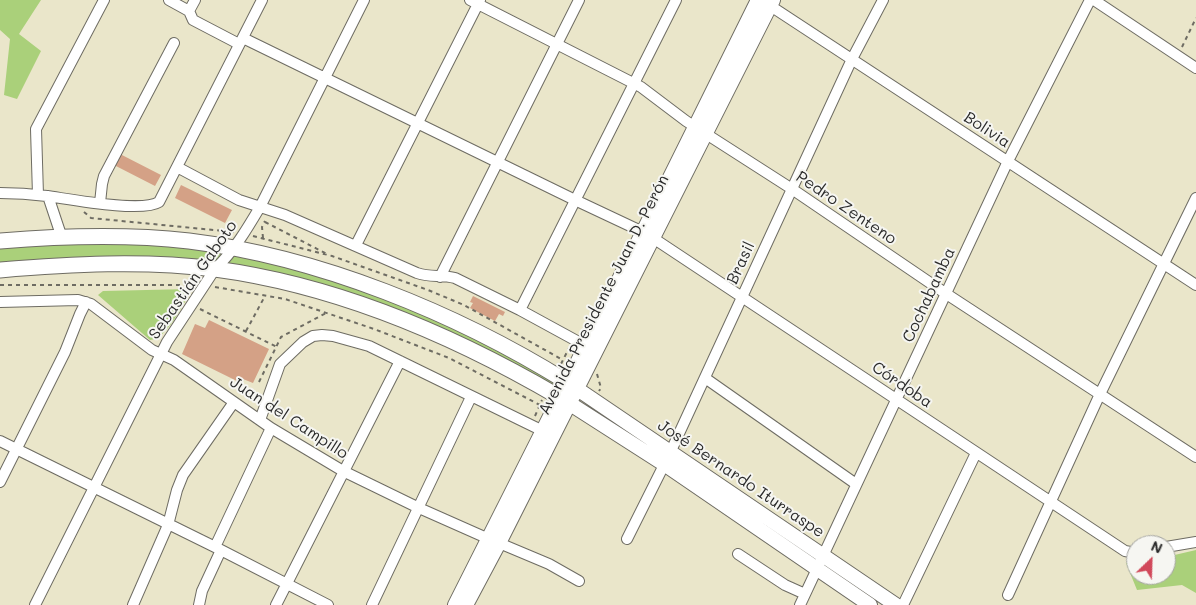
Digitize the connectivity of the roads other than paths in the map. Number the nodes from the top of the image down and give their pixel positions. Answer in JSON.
{"nodes":[{"id":1,"x":104,"y":0,"type":"edge"},
{"id":2,"x":169,"y":0,"type":"edge"},
{"id":3,"x":195,"y":0,"type":"edge"},
{"id":4,"x":262,"y":0,"type":"edge"},
{"id":5,"x":364,"y":0,"type":"edge"},
{"id":6,"x":579,"y":0,"type":"edge"},
{"id":7,"x":676,"y":0,"type":"edge"},
{"id":8,"x":882,"y":0,"type":"edge"},
{"id":9,"x":1090,"y":0,"type":"edge"},
{"id":10,"x":1094,"y":0,"type":"edge"},
{"id":11,"x":476,"y":1,"type":"edge"},
{"id":12,"x":766,"y":1,"type":"edge"},
{"id":13,"x":189,"y":11,"type":"junction"},
{"id":14,"x":241,"y":41,"type":"junction"},
{"id":15,"x":174,"y":43,"type":"dead end"},
{"id":16,"x":558,"y":44,"type":"junction"},
{"id":17,"x":852,"y":59,"type":"junction"},
{"id":18,"x":1196,"y":68,"type":"edge"},
{"id":19,"x":326,"y":78,"type":"junction"},
{"id":20,"x":633,"y":83,"type":"junction"},
{"id":21,"x":417,"y":122,"type":"junction"},
{"id":22,"x":700,"y":130,"type":"junction"},
{"id":23,"x":1008,"y":161,"type":"junction"},
{"id":24,"x":497,"y":162,"type":"junction"},
{"id":25,"x":177,"y":167,"type":"junction"},
{"id":26,"x":792,"y":189,"type":"junction"},
{"id":27,"x":0,"y":193,"type":"edge"},
{"id":28,"x":43,"y":196,"type":"junction"},
{"id":29,"x":1196,"y":198,"type":"edge"},
{"id":30,"x":574,"y":200,"type":"junction"},
{"id":31,"x":100,"y":203,"type":"junction"},
{"id":32,"x":265,"y":208,"type":"junction"},
{"id":33,"x":648,"y":235,"type":"junction"},
{"id":34,"x":62,"y":238,"type":"junction"},
{"id":35,"x":0,"y":241,"type":"edge"},
{"id":36,"x":356,"y":245,"type":"junction"},
{"id":37,"x":234,"y":248,"type":"junction"},
{"id":38,"x":1163,"y":263,"type":"junction"},
{"id":39,"x":216,"y":269,"type":"junction"},
{"id":40,"x":0,"y":270,"type":"edge"},
{"id":41,"x":440,"y":277,"type":"junction"},
{"id":42,"x":1196,"y":285,"type":"edge"},
{"id":43,"x":946,"y":293,"type":"junction"},
{"id":44,"x":742,"y":297,"type":"junction"},
{"id":45,"x":0,"y":302,"type":"edge"},
{"id":46,"x":86,"y":302,"type":"junction"},
{"id":47,"x":520,"y":310,"type":"junction"},
{"id":48,"x":579,"y":343,"type":"junction"},
{"id":49,"x":160,"y":355,"type":"junction"},
{"id":50,"x":400,"y":361,"type":"junction"},
{"id":51,"x":705,"y":378,"type":"junction"},
{"id":52,"x":566,"y":382,"type":"junction"},
{"id":53,"x":1100,"y":394,"type":"junction"},
{"id":54,"x":471,"y":397,"type":"junction"},
{"id":55,"x":559,"y":397,"type":"junction"},
{"id":56,"x":896,"y":400,"type":"junction"},
{"id":57,"x":234,"y":402,"type":"junction"},
{"id":58,"x":260,"y":420,"type":"junction"},
{"id":59,"x":272,"y":428,"type":"junction"},
{"id":60,"x":537,"y":428,"type":"junction"},
{"id":61,"x":0,"y":441,"type":"edge"},
{"id":62,"x":16,"y":449,"type":"junction"},
{"id":63,"x":976,"y":453,"type":"junction"},
{"id":64,"x":1196,"y":457,"type":"edge"},
{"id":65,"x":667,"y":458,"type":"junction"},
{"id":66,"x":343,"y":471,"type":"junction"},
{"id":67,"x":0,"y":482,"type":"edge"},
{"id":68,"x":856,"y":484,"type":"junction"},
{"id":69,"x":94,"y":488,"type":"junction"},
{"id":70,"x":1051,"y":502,"type":"junction"},
{"id":71,"x":419,"y":508,"type":"junction"},
{"id":72,"x":168,"y":525,"type":"junction"},
{"id":73,"x":627,"y":539,"type":"dead end"},
{"id":74,"x":494,"y":541,"type":"junction"},
{"id":75,"x":1196,"y":542,"type":"edge"},
{"id":76,"x":1176,"y":545,"type":"edge"},
{"id":77,"x":218,"y":548,"type":"junction"},
{"id":78,"x":1126,"y":551,"type":"edge"},
{"id":79,"x":738,"y":554,"type":"dead end"},
{"id":80,"x":820,"y":561,"type":"junction"},
{"id":81,"x":579,"y":581,"type":"dead end"},
{"id":82,"x":287,"y":584,"type":"junction"},
{"id":83,"x":805,"y":594,"type":"junction"},
{"id":84,"x":1008,"y":594,"type":"dead end"},
{"id":85,"x":35,"y":605,"type":"edge"},
{"id":86,"x":133,"y":605,"type":"edge"},
{"id":87,"x":199,"y":605,"type":"edge"},
{"id":88,"x":276,"y":605,"type":"edge"},
{"id":89,"x":328,"y":605,"type":"edge"},
{"id":90,"x":372,"y":605,"type":"edge"},
{"id":91,"x":455,"y":605,"type":"edge"},
{"id":92,"x":466,"y":605,"type":"edge"},
{"id":93,"x":800,"y":605,"type":"edge"},
{"id":94,"x":870,"y":605,"type":"edge"},
{"id":95,"x":896,"y":605,"type":"edge"},
{"id":96,"x":903,"y":605,"type":"edge"}],
"edges":[{"from":1,"to":28,"type":"street"},
{"from":2,"to":13,"type":"street","name":"Córdoba"},
{"from":3,"to":13,"type":"street"},
{"from":4,"to":14,"type":"street"},
{"from":5,"to":19,"type":"street","name":"Sebastián Gaboto"},
{"from":6,"to":16,"type":"street"},
{"from":7,"to":20,"type":"street"},
{"from":8,"to":17,"type":"street","name":"Brasil"},
{"from":9,"to":23,"type":"street","name":"Cochabamba"},
{"from":10,"to":18,"type":"street"},
{"from":11,"to":16,"type":"street","name":"Pedro Zenteno"},
{"from":11,"to":21,"type":"street"},
{"from":12,"to":17,"type":"street","name":"Bolivia"},
{"from":12,"to":22,"type":"main road","name":"Avenida Presidente Juan D. Perón"},
{"from":13,"to":14,"type":"street","name":"Córdoba"},
{"from":14,"to":19,"type":"street","name":"Córdoba"},
{"from":14,"to":25,"type":"street"},
{"from":15,"to":31,"type":"street"},
{"from":16,"to":20,"type":"street","name":"Pedro Zenteno"},
{"from":16,"to":24,"type":"street"},
{"from":17,"to":23,"type":"street","name":"Bolivia"},
{"from":17,"to":26,"type":"street","name":"Brasil"},
{"from":19,"to":21,"type":"street","name":"Córdoba"},
{"from":19,"to":32,"type":"street","name":"Sebastián Gaboto"},
{"from":20,"to":22,"type":"street","name":"Pedro Zenteno"},
{"from":20,"to":30,"type":"street"},
{"from":21,"to":24,"type":"street","name":"Córdoba"},
{"from":21,"to":36,"type":"street"},
{"from":22,"to":26,"type":"street","name":"Pedro Zenteno"},
{"from":22,"to":33,"type":"main road","name":"Avenida Presidente Juan D. Perón"},
{"from":23,"to":38,"type":"street","name":"Bolivia"},
{"from":23,"to":43,"type":"street","name":"Cochabamba"},
{"from":24,"to":30,"type":"street","name":"Córdoba"},
{"from":24,"to":41,"type":"street"},
{"from":25,"to":31,"type":"street"},
{"from":25,"to":32,"type":"street"},
{"from":26,"to":43,"type":"street","name":"Pedro Zenteno"},
{"from":26,"to":44,"type":"street","name":"Brasil"},
{"from":27,"to":28,"type":"street"},
{"from":28,"to":31,"type":"street"},
{"from":28,"to":34,"type":"street"},
{"from":29,"to":38,"type":"street"},
{"from":30,"to":33,"type":"street","name":"Córdoba"},
{"from":30,"to":47,"type":"street"},
{"from":32,"to":36,"type":"street"},
{"from":32,"to":37,"type":"street","name":"Sebastián Gaboto"},
{"from":33,"to":44,"type":"street","name":"Córdoba"},
{"from":33,"to":48,"type":"main road","name":"Avenida Presidente Juan D. Perón"},
{"from":33,"to":52,"type":"main road","name":"Avenida Presidente Juan D. Perón"},
{"from":34,"to":35,"type":"highway"},
{"from":34,"to":37,"type":"highway"},
{"from":36,"to":41,"type":"street"},
{"from":37,"to":39,"type":"street","name":"Sebastián Gaboto"},
{"from":37,"to":52,"type":"highway"},
{"from":38,"to":42,"type":"street","name":"Bolivia"},
{"from":38,"to":53,"type":"street"},
{"from":39,"to":40,"type":"highway"},
{"from":39,"to":49,"type":"street","name":"Sebastián Gaboto"},
{"from":39,"to":55,"type":"highway"},
{"from":41,"to":47,"type":"street"},
{"from":43,"to":53,"type":"street","name":"Pedro Zenteno"},
{"from":43,"to":56,"type":"street","name":"Cochabamba"},
{"from":44,"to":51,"type":"street","name":"Brasil"},
{"from":44,"to":56,"type":"street","name":"Córdoba"},
{"from":45,"to":46,"type":"street"},
{"from":46,"to":49,"type":"street","name":"Juan del Campillo"},
{"from":46,"to":62,"type":"street"},
{"from":47,"to":48,"type":"street"},
{"from":48,"to":52,"type":"main road","name":"Avenida Presidente Juan D. Perón"},
{"from":49,"to":57,"type":"street","name":"Juan del Campillo"},
{"from":49,"to":69,"type":"street","name":"Sebastián Gaboto"},
{"from":50,"to":54,"type":"street"},
{"from":50,"to":58,"type":"street"},
{"from":50,"to":66,"type":"street"},
{"from":51,"to":65,"type":"street","name":"Brasil"},
{"from":51,"to":68,"type":"street"},
{"from":52,"to":55,"type":"main road","name":"Avenida Presidente Juan D. Perón"},
{"from":52,"to":65,"type":"main road","name":"José Bernardo Iturraspe"},
{"from":53,"to":64,"type":"street","name":"Pedro Zenteno"},
{"from":53,"to":70,"type":"street"},
{"from":54,"to":60,"type":"street"},
{"from":54,"to":71,"type":"street"},
{"from":55,"to":60,"type":"main road","name":"Avenida Presidente Juan D. Perón"},
{"from":55,"to":65,"type":"main road","name":"José Bernardo Iturraspe"},
{"from":55,"to":74,"type":"main road","name":"Avenida Presidente Juan D. Perón"},
{"from":56,"to":63,"type":"street","name":"Córdoba"},
{"from":56,"to":68,"type":"street","name":"Cochabamba"},
{"from":57,"to":58,"type":"street","name":"Juan del Campillo"},
{"from":57,"to":72,"type":"street"},
{"from":58,"to":59,"type":"street","name":"Juan del Campillo"},
{"from":59,"to":66,"type":"street","name":"Juan del Campillo"},
{"from":59,"to":77,"type":"street"},
{"from":60,"to":74,"type":"main road","name":"Avenida Presidente Juan D. Perón"},
{"from":61,"to":62,"type":"street"},
{"from":62,"to":67,"type":"street"},
{"from":62,"to":69,"type":"street"},
{"from":63,"to":70,"type":"street","name":"Córdoba"},
{"from":63,"to":96,"type":"street"},
{"from":65,"to":73,"type":"street","name":"Brasil"},
{"from":65,"to":80,"type":"main road","name":"José Bernardo Iturraspe"},
{"from":66,"to":71,"type":"street","name":"Juan del Campillo"},
{"from":66,"to":82,"type":"street"},
{"from":68,"to":80,"type":"street","name":"Cochabamba"},
{"from":69,"to":72,"type":"street"},
{"from":69,"to":85,"type":"street","name":"Sebastián Gaboto"},
{"from":70,"to":78,"type":"street","name":"Córdoba"},
{"from":70,"to":84,"type":"street"},
{"from":71,"to":74,"type":"street","name":"Juan del Campillo"},
{"from":71,"to":90,"type":"street"},
{"from":72,"to":77,"type":"street"},
{"from":72,"to":86,"type":"street"},
{"from":74,"to":81,"type":"street","name":"Juan del Campillo"},
{"from":74,"to":91,"type":"main road","name":"Avenida Presidente Juan D. Perón"},
{"from":74,"to":92,"type":"main road","name":"Avenida Presidente Juan D. Perón"},
{"from":75,"to":76,"type":"street"},
{"from":77,"to":82,"type":"street"},
{"from":77,"to":87,"type":"street"},
{"from":79,"to":83,"type":"street"},
{"from":80,"to":83,"type":"street","name":"Cochabamba"},
{"from":80,"to":94,"type":"main road","name":"José Bernardo Iturraspe"},
{"from":80,"to":95,"type":"main road","name":"José Bernardo Iturraspe"},
{"from":82,"to":88,"type":"street"},
{"from":82,"to":89,"type":"street"},
{"from":83,"to":93,"type":"street","name":"Cochabamba"}]}
